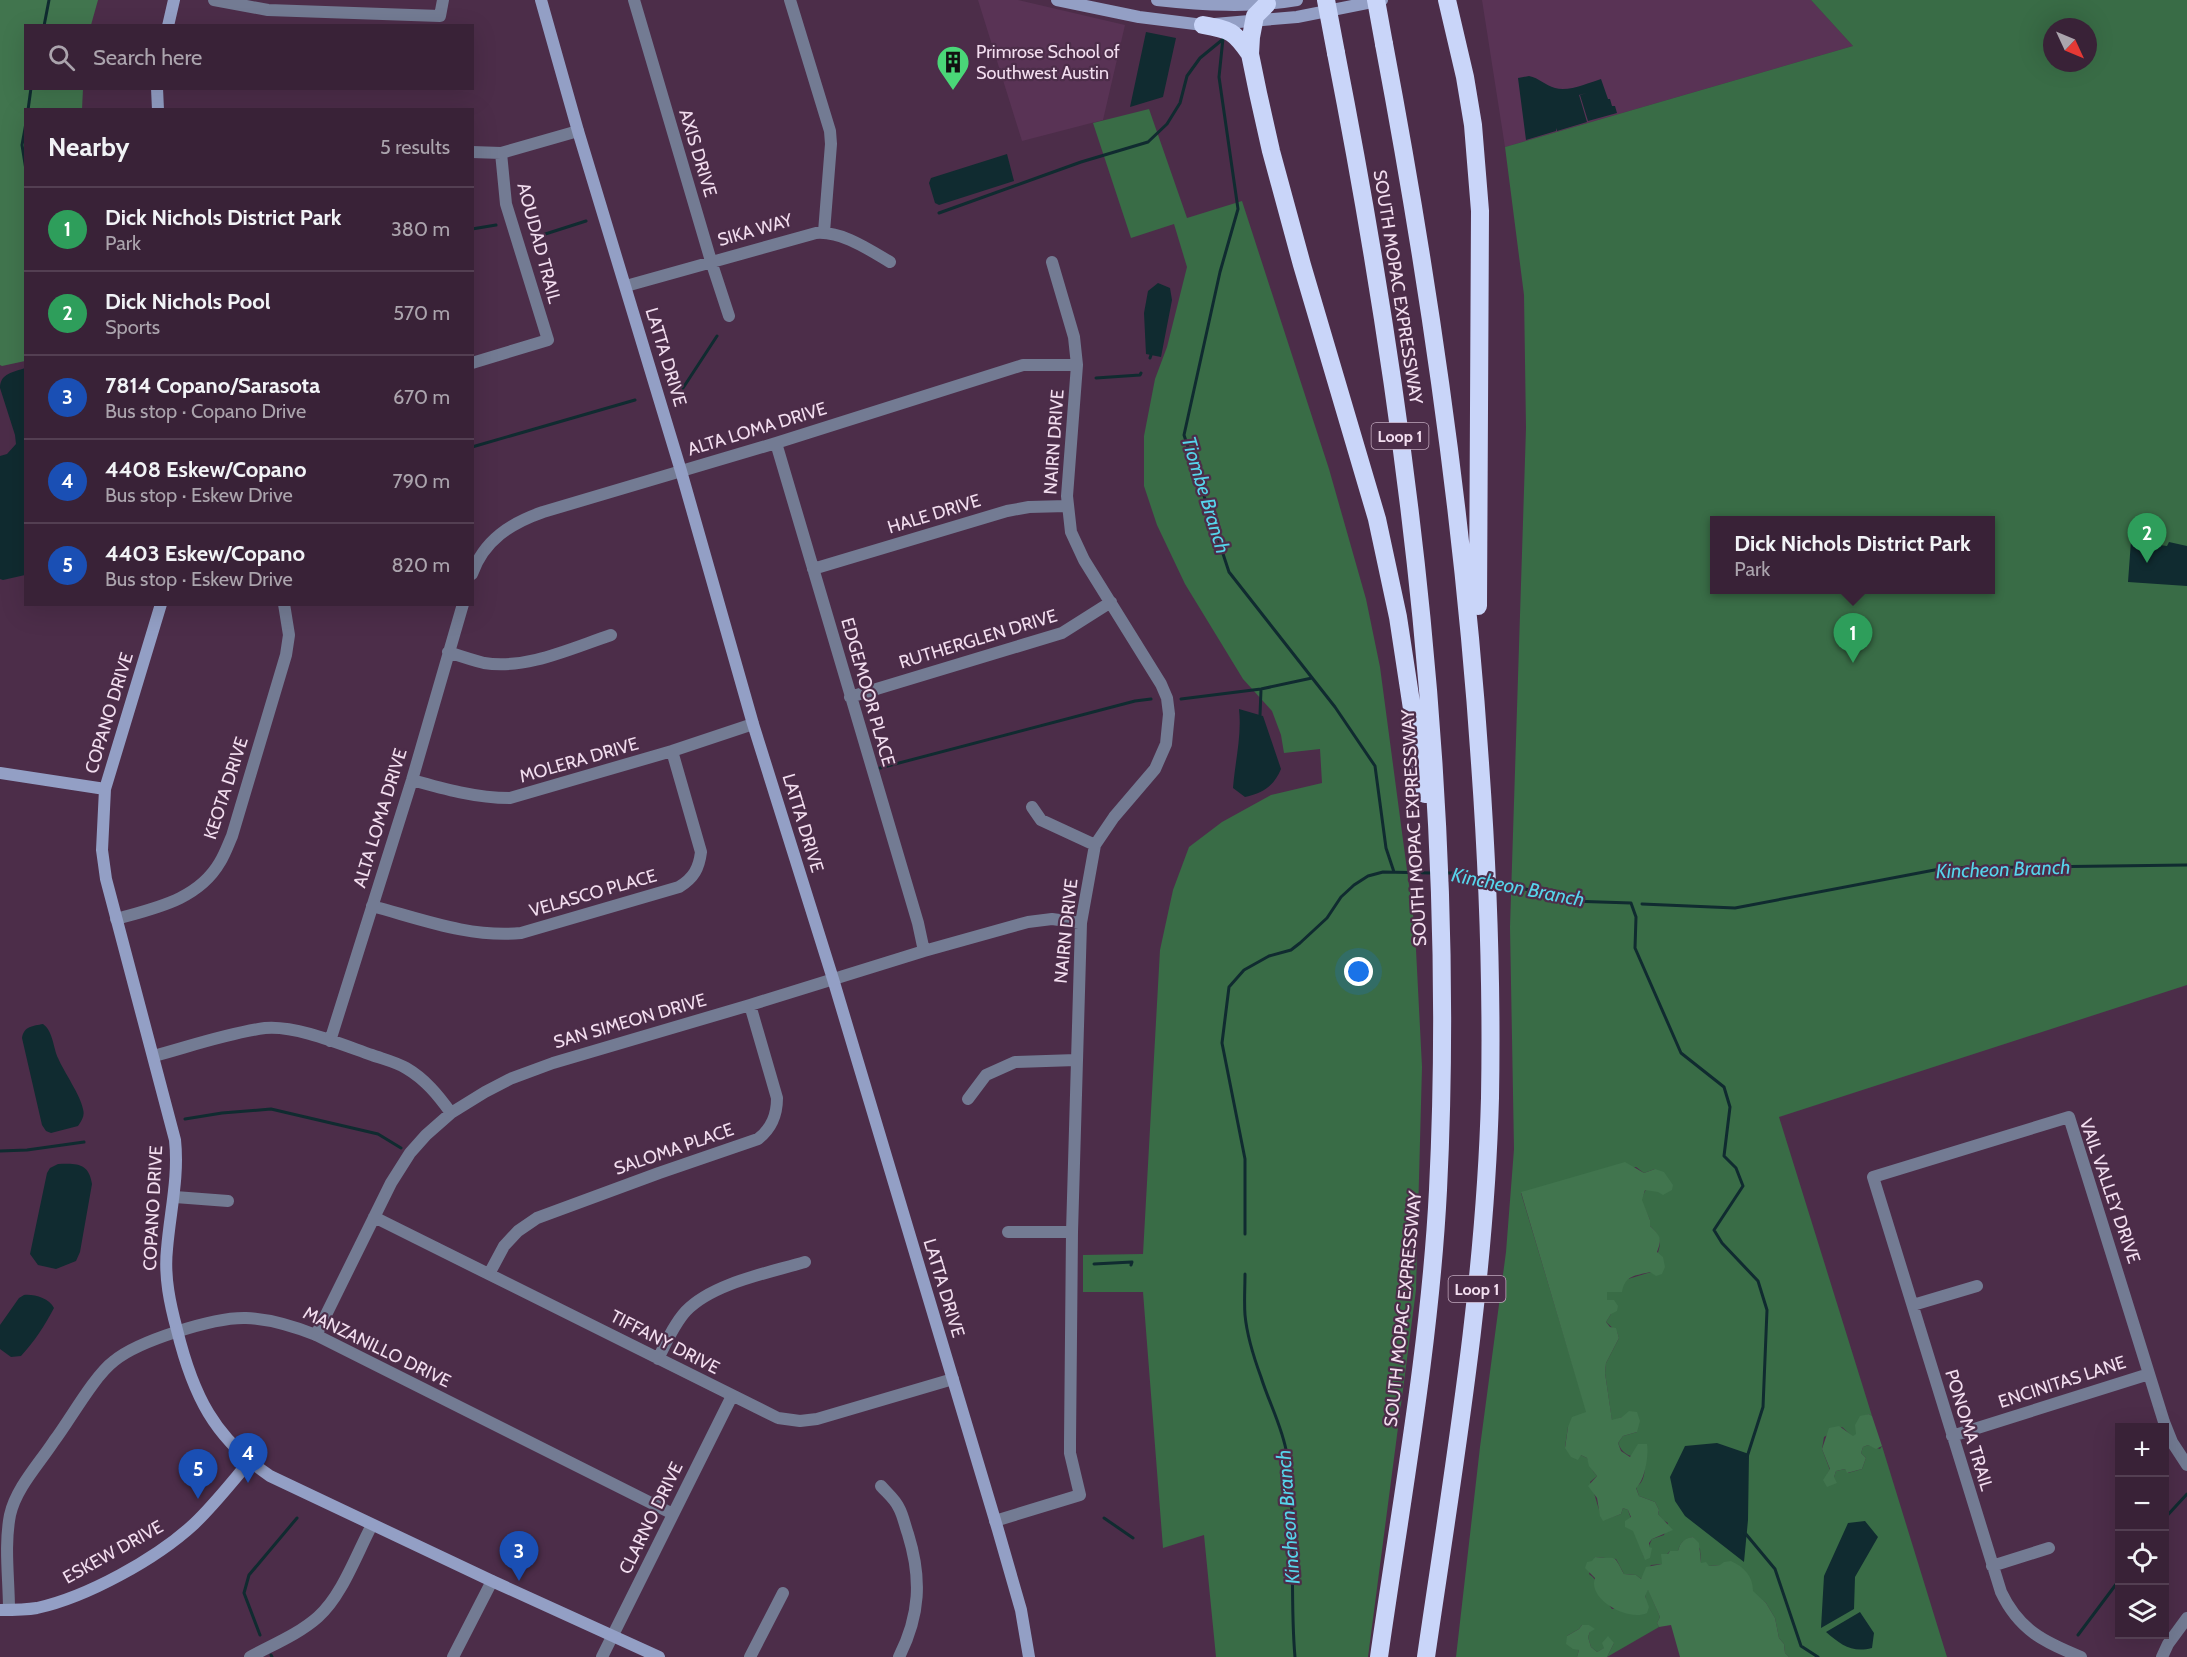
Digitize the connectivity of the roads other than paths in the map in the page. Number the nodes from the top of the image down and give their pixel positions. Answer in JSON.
{"nodes":[{"id":1,"x":174,"y":0,"type":"edge"},
{"id":2,"x":214,"y":0,"type":"edge"},
{"id":3,"x":443,"y":0,"type":"edge"},
{"id":4,"x":541,"y":0,"type":"edge"},
{"id":5,"x":634,"y":0,"type":"edge"},
{"id":6,"x":790,"y":0,"type":"edge"},
{"id":7,"x":1057,"y":0,"type":"edge"},
{"id":8,"x":1157,"y":0,"type":"edge"},
{"id":9,"x":1297,"y":0,"type":"edge"},
{"id":10,"x":1326,"y":0,"type":"edge"},
{"id":11,"x":1376,"y":0,"type":"edge"},
{"id":12,"x":1383,"y":0,"type":"edge"},
{"id":13,"x":1447,"y":0,"type":"edge"},
{"id":14,"x":1459,"y":0,"type":"edge"},
{"id":15,"x":1267,"y":4,"type":"junction"},
{"id":16,"x":1254,"y":21,"type":"junction"},
{"id":17,"x":168,"y":24,"type":"edge"},
{"id":18,"x":1203,"y":25,"type":"junction"},
{"id":19,"x":1453,"y":25,"type":"junction"},
{"id":20,"x":1250,"y":54,"type":"junction"},
{"id":21,"x":157,"y":90,"type":"edge"},
{"id":22,"x":158,"y":108,"type":"edge"},
{"id":23,"x":578,"y":131,"type":"junction"},
{"id":24,"x":474,"y":152,"type":"edge"},
{"id":25,"x":501,"y":153,"type":"junction"},
{"id":26,"x":824,"y":232,"type":"junction"},
{"id":27,"x":711,"y":261,"type":"junction"},
{"id":28,"x":890,"y":262,"type":"dead end"},
{"id":29,"x":1052,"y":262,"type":"dead end"},
{"id":30,"x":626,"y":286,"type":"junction"},
{"id":31,"x":729,"y":316,"type":"dead end"},
{"id":32,"x":474,"y":362,"type":"edge"},
{"id":33,"x":1077,"y":365,"type":"junction"},
{"id":34,"x":776,"y":443,"type":"junction"},
{"id":35,"x":681,"y":471,"type":"junction"},
{"id":36,"x":1067,"y":506,"type":"junction"},
{"id":37,"x":474,"y":568,"type":"edge"},
{"id":38,"x":813,"y":569,"type":"junction"},
{"id":39,"x":1111,"y":602,"type":"junction"},
{"id":40,"x":160,"y":606,"type":"edge"},
{"id":41,"x":284,"y":606,"type":"edge"},
{"id":42,"x":462,"y":606,"type":"edge"},
{"id":43,"x":611,"y":635,"type":"dead end"},
{"id":44,"x":1472,"y":646,"type":"junction"},
{"id":45,"x":448,"y":652,"type":"junction"},
{"id":46,"x":850,"y":697,"type":"junction"},
{"id":47,"x":753,"y":724,"type":"junction"},
{"id":48,"x":672,"y":751,"type":"junction"},
{"id":49,"x":0,"y":773,"type":"edge"},
{"id":50,"x":412,"y":780,"type":"junction"},
{"id":51,"x":105,"y":789,"type":"junction"},
{"id":52,"x":1032,"y":807,"type":"dead end"},
{"id":53,"x":1433,"y":821,"type":"junction"},
{"id":54,"x":1095,"y":845,"type":"junction"},
{"id":55,"x":372,"y":906,"type":"junction"},
{"id":56,"x":116,"y":920,"type":"junction"},
{"id":57,"x":1081,"y":923,"type":"junction"},
{"id":58,"x":924,"y":951,"type":"junction"},
{"id":59,"x":833,"y":979,"type":"junction"},
{"id":60,"x":750,"y":1005,"type":"junction"},
{"id":61,"x":330,"y":1041,"type":"junction"},
{"id":62,"x":154,"y":1056,"type":"junction"},
{"id":63,"x":1076,"y":1060,"type":"junction"},
{"id":64,"x":968,"y":1099,"type":"dead end"},
{"id":65,"x":451,"y":1113,"type":"junction"},
{"id":66,"x":1873,"y":1177,"type":"joint"},
{"id":67,"x":175,"y":1197,"type":"junction"},
{"id":68,"x":228,"y":1201,"type":"dead end"},
{"id":69,"x":374,"y":1217,"type":"junction"},
{"id":70,"x":1008,"y":1232,"type":"dead end"},
{"id":71,"x":1072,"y":1232,"type":"junction"},
{"id":72,"x":805,"y":1262,"type":"dead end"},
{"id":73,"x":489,"y":1274,"type":"junction"},
{"id":74,"x":1977,"y":1286,"type":"dead end"},
{"id":75,"x":1913,"y":1305,"type":"junction"},
{"id":76,"x":177,"y":1333,"type":"junction"},
{"id":77,"x":316,"y":1335,"type":"junction"},
{"id":78,"x":658,"y":1359,"type":"junction"},
{"id":79,"x":2149,"y":1374,"type":"junction"},
{"id":80,"x":953,"y":1379,"type":"junction"},
{"id":81,"x":732,"y":1396,"type":"junction"},
{"id":82,"x":1952,"y":1436,"type":"junction"},
{"id":83,"x":249,"y":1462,"type":"junction"},
{"id":84,"x":2187,"y":1465,"type":"edge"},
{"id":85,"x":881,"y":1486,"type":"dead end"},
{"id":86,"x":673,"y":1514,"type":"junction"},
{"id":87,"x":995,"y":1521,"type":"junction"},
{"id":88,"x":372,"y":1525,"type":"junction"},
{"id":89,"x":2049,"y":1548,"type":"dead end"},
{"id":90,"x":1992,"y":1566,"type":"junction"},
{"id":91,"x":492,"y":1581,"type":"junction"},
{"id":92,"x":783,"y":1593,"type":"dead end"},
{"id":93,"x":4,"y":1610,"type":"edge"},
{"id":94,"x":2187,"y":1618,"type":"edge"},
{"id":95,"x":613,"y":1636,"type":"junction"},
{"id":96,"x":250,"y":1657,"type":"edge"},
{"id":97,"x":453,"y":1657,"type":"edge"},
{"id":98,"x":602,"y":1657,"type":"edge"},
{"id":99,"x":659,"y":1657,"type":"edge"},
{"id":100,"x":750,"y":1657,"type":"edge"},
{"id":101,"x":899,"y":1657,"type":"edge"},
{"id":102,"x":1029,"y":1657,"type":"edge"},
{"id":103,"x":1379,"y":1657,"type":"edge"},
{"id":104,"x":1426,"y":1657,"type":"edge"},
{"id":105,"x":2081,"y":1657,"type":"edge"},
{"id":106,"x":2162,"y":1657,"type":"edge"}],
"edges":[{"from":1,"to":17,"type":"street"},
{"from":2,"to":3,"type":"street"},
{"from":4,"to":23,"type":"street","name":"LATTA DRIVE"},
{"from":5,"to":27,"type":"street","name":"AXIS DRIVE"},
{"from":6,"to":26,"type":"street"},
{"from":7,"to":18,"type":"street"},
{"from":8,"to":15,"type":"street"},
{"from":9,"to":15,"type":"street"},
{"from":10,"to":53,"type":"highway","name":"SOUTH MOPAC EXPRESSWAY","number":"Loop 1","bridge":true},
{"from":11,"to":44,"type":"highway","name":"SOUTH MOPAC EXPRESSWAY","number":"Loop 1","bridge":true},
{"from":12,"to":16,"type":"street"},
{"from":13,"to":19,"type":"highway"},
{"from":14,"to":19,"type":"highway"},
{"from":15,"to":16,"type":"highway"},
{"from":16,"to":18,"type":"street"},
{"from":16,"to":20,"type":"highway"},
{"from":18,"to":20,"type":"highway"},
{"from":19,"to":44,"type":"highway"},
{"from":20,"to":53,"type":"highway"},
{"from":21,"to":22,"type":"street"},
{"from":23,"to":25,"type":"street"},
{"from":23,"to":30,"type":"street","name":"LATTA DRIVE"},
{"from":24,"to":25,"type":"street"},
{"from":25,"to":32,"type":"street","name":"AOUDAD TRAIL"},
{"from":26,"to":27,"type":"street","name":"SIKA WAY"},
{"from":26,"to":28,"type":"street","name":"SIKA WAY"},
{"from":27,"to":30,"type":"street","name":"SIKA WAY"},
{"from":27,"to":31,"type":"street","name":"AXIS DRIVE"},
{"from":29,"to":33,"type":"street","name":"NAIRN DRIVE"},
{"from":30,"to":35,"type":"street","name":"LATTA DRIVE"},
{"from":33,"to":34,"type":"street","name":"ALTA LOMA DRIVE"},
{"from":33,"to":36,"type":"street","name":"NAIRN DRIVE"},
{"from":34,"to":35,"type":"street","name":"ALTA LOMA DRIVE"},
{"from":34,"to":38,"type":"street","name":"EDGEMOOR PLACE"},
{"from":35,"to":37,"type":"street","name":"ALTA LOMA DRIVE"},
{"from":35,"to":47,"type":"street","name":"LATTA DRIVE"},
{"from":36,"to":38,"type":"street","name":"HALE DRIVE"},
{"from":36,"to":39,"type":"street","name":"NAIRN DRIVE"},
{"from":38,"to":46,"type":"street","name":"EDGEMOOR PLACE"},
{"from":39,"to":46,"type":"street","name":"RUTHERGLEN DRIVE"},
{"from":39,"to":54,"type":"street","name":"NAIRN DRIVE"},
{"from":40,"to":51,"type":"street","name":"COPANO DRIVE"},
{"from":41,"to":56,"type":"street","name":"KEOTA DRIVE"},
{"from":42,"to":45,"type":"street","name":"ALTA LOMA DRIVE"},
{"from":43,"to":45,"type":"street"},
{"from":44,"to":104,"type":"highway","name":"SOUTH MOPAC EXPRESSWAY","number":"Loop 1"},
{"from":45,"to":50,"type":"street","name":"ALTA LOMA DRIVE"},
{"from":46,"to":58,"type":"street","name":"EDGEMOOR PLACE"},
{"from":47,"to":48,"type":"street","name":"MOLERA DRIVE"},
{"from":47,"to":59,"type":"street","name":"LATTA DRIVE"},
{"from":48,"to":50,"type":"street","name":"MOLERA DRIVE"},
{"from":48,"to":55,"type":"street","name":"VELASCO PLACE"},
{"from":49,"to":51,"type":"street"},
{"from":50,"to":55,"type":"street","name":"ALTA LOMA DRIVE"},
{"from":51,"to":56,"type":"street","name":"COPANO DRIVE"},
{"from":52,"to":54,"type":"street"},
{"from":53,"to":103,"type":"highway","name":"SOUTH MOPAC EXPRESSWAY","number":"Loop 1"},
{"from":54,"to":57,"type":"street","name":"NAIRN DRIVE"},
{"from":55,"to":61,"type":"street","name":"ALTA LOMA DRIVE"},
{"from":56,"to":62,"type":"street","name":"COPANO DRIVE"},
{"from":57,"to":58,"type":"street","name":"SAN SIMEON DRIVE"},
{"from":57,"to":63,"type":"street","name":"NAIRN DRIVE"},
{"from":58,"to":59,"type":"street","name":"SAN SIMEON DRIVE"},
{"from":59,"to":60,"type":"street","name":"SAN SIMEON DRIVE"},
{"from":59,"to":80,"type":"street","name":"LATTA DRIVE"},
{"from":60,"to":65,"type":"street","name":"SAN SIMEON DRIVE"},
{"from":60,"to":73,"type":"street","name":"SALOMA PLACE"},
{"from":61,"to":62,"type":"street"},
{"from":61,"to":65,"type":"street"},
{"from":62,"to":67,"type":"street","name":"COPANO DRIVE"},
{"from":63,"to":64,"type":"street"},
{"from":63,"to":71,"type":"street","name":"NAIRN DRIVE"},
{"from":65,"to":69,"type":"street","name":"SAN SIMEON DRIVE"},
{"from":66,"to":75,"type":"street","name":"PONOMA TRAIL"},
{"from":66,"to":79,"type":"street","name":"VAIL VALLEY DRIVE"},
{"from":67,"to":68,"type":"street"},
{"from":67,"to":76,"type":"street","name":"COPANO DRIVE"},
{"from":69,"to":73,"type":"street","name":"TIFFANY DRIVE"},
{"from":69,"to":77,"type":"street","name":"SAN SIMEON DRIVE"},
{"from":70,"to":71,"type":"street"},
{"from":71,"to":87,"type":"street","name":"NAIRN DRIVE"},
{"from":72,"to":78,"type":"street"},
{"from":73,"to":78,"type":"street","name":"TIFFANY DRIVE"},
{"from":74,"to":75,"type":"street"},
{"from":75,"to":82,"type":"street","name":"PONOMA TRAIL"},
{"from":76,"to":77,"type":"street","name":"MANZANILLO DRIVE"},
{"from":76,"to":83,"type":"street","name":"COPANO DRIVE"},
{"from":76,"to":93,"type":"street","name":"MANZANILLO DRIVE"},
{"from":77,"to":86,"type":"street","name":"MANZANILLO DRIVE"},
{"from":78,"to":81,"type":"street","name":"TIFFANY DRIVE"},
{"from":79,"to":82,"type":"street","name":"ENCINITAS LANE"},
{"from":79,"to":84,"type":"street","name":"VAIL VALLEY DRIVE"},
{"from":80,"to":81,"type":"street","name":"TIFFANY DRIVE"},
{"from":80,"to":87,"type":"street","name":"LATTA DRIVE"},
{"from":81,"to":86,"type":"street","name":"CLARNO DRIVE"},
{"from":82,"to":90,"type":"street","name":"PONOMA TRAIL"},
{"from":83,"to":88,"type":"street","name":"COPANO DRIVE"},
{"from":83,"to":93,"type":"street","name":"ESKEW DRIVE"},
{"from":85,"to":101,"type":"street"},
{"from":86,"to":95,"type":"street","name":"CLARNO DRIVE"},
{"from":87,"to":102,"type":"street","name":"LATTA DRIVE"},
{"from":88,"to":91,"type":"street","name":"COPANO DRIVE"},
{"from":88,"to":96,"type":"street"},
{"from":89,"to":90,"type":"street"},
{"from":90,"to":105,"type":"street","name":"PONOMA TRAIL"},
{"from":91,"to":95,"type":"street","name":"COPANO DRIVE"},
{"from":91,"to":97,"type":"street"},
{"from":92,"to":100,"type":"street"},
{"from":94,"to":106,"type":"street"},
{"from":95,"to":98,"type":"street","name":"CLARNO DRIVE"},
{"from":95,"to":99,"type":"street","name":"COPANO DRIVE"}]}
